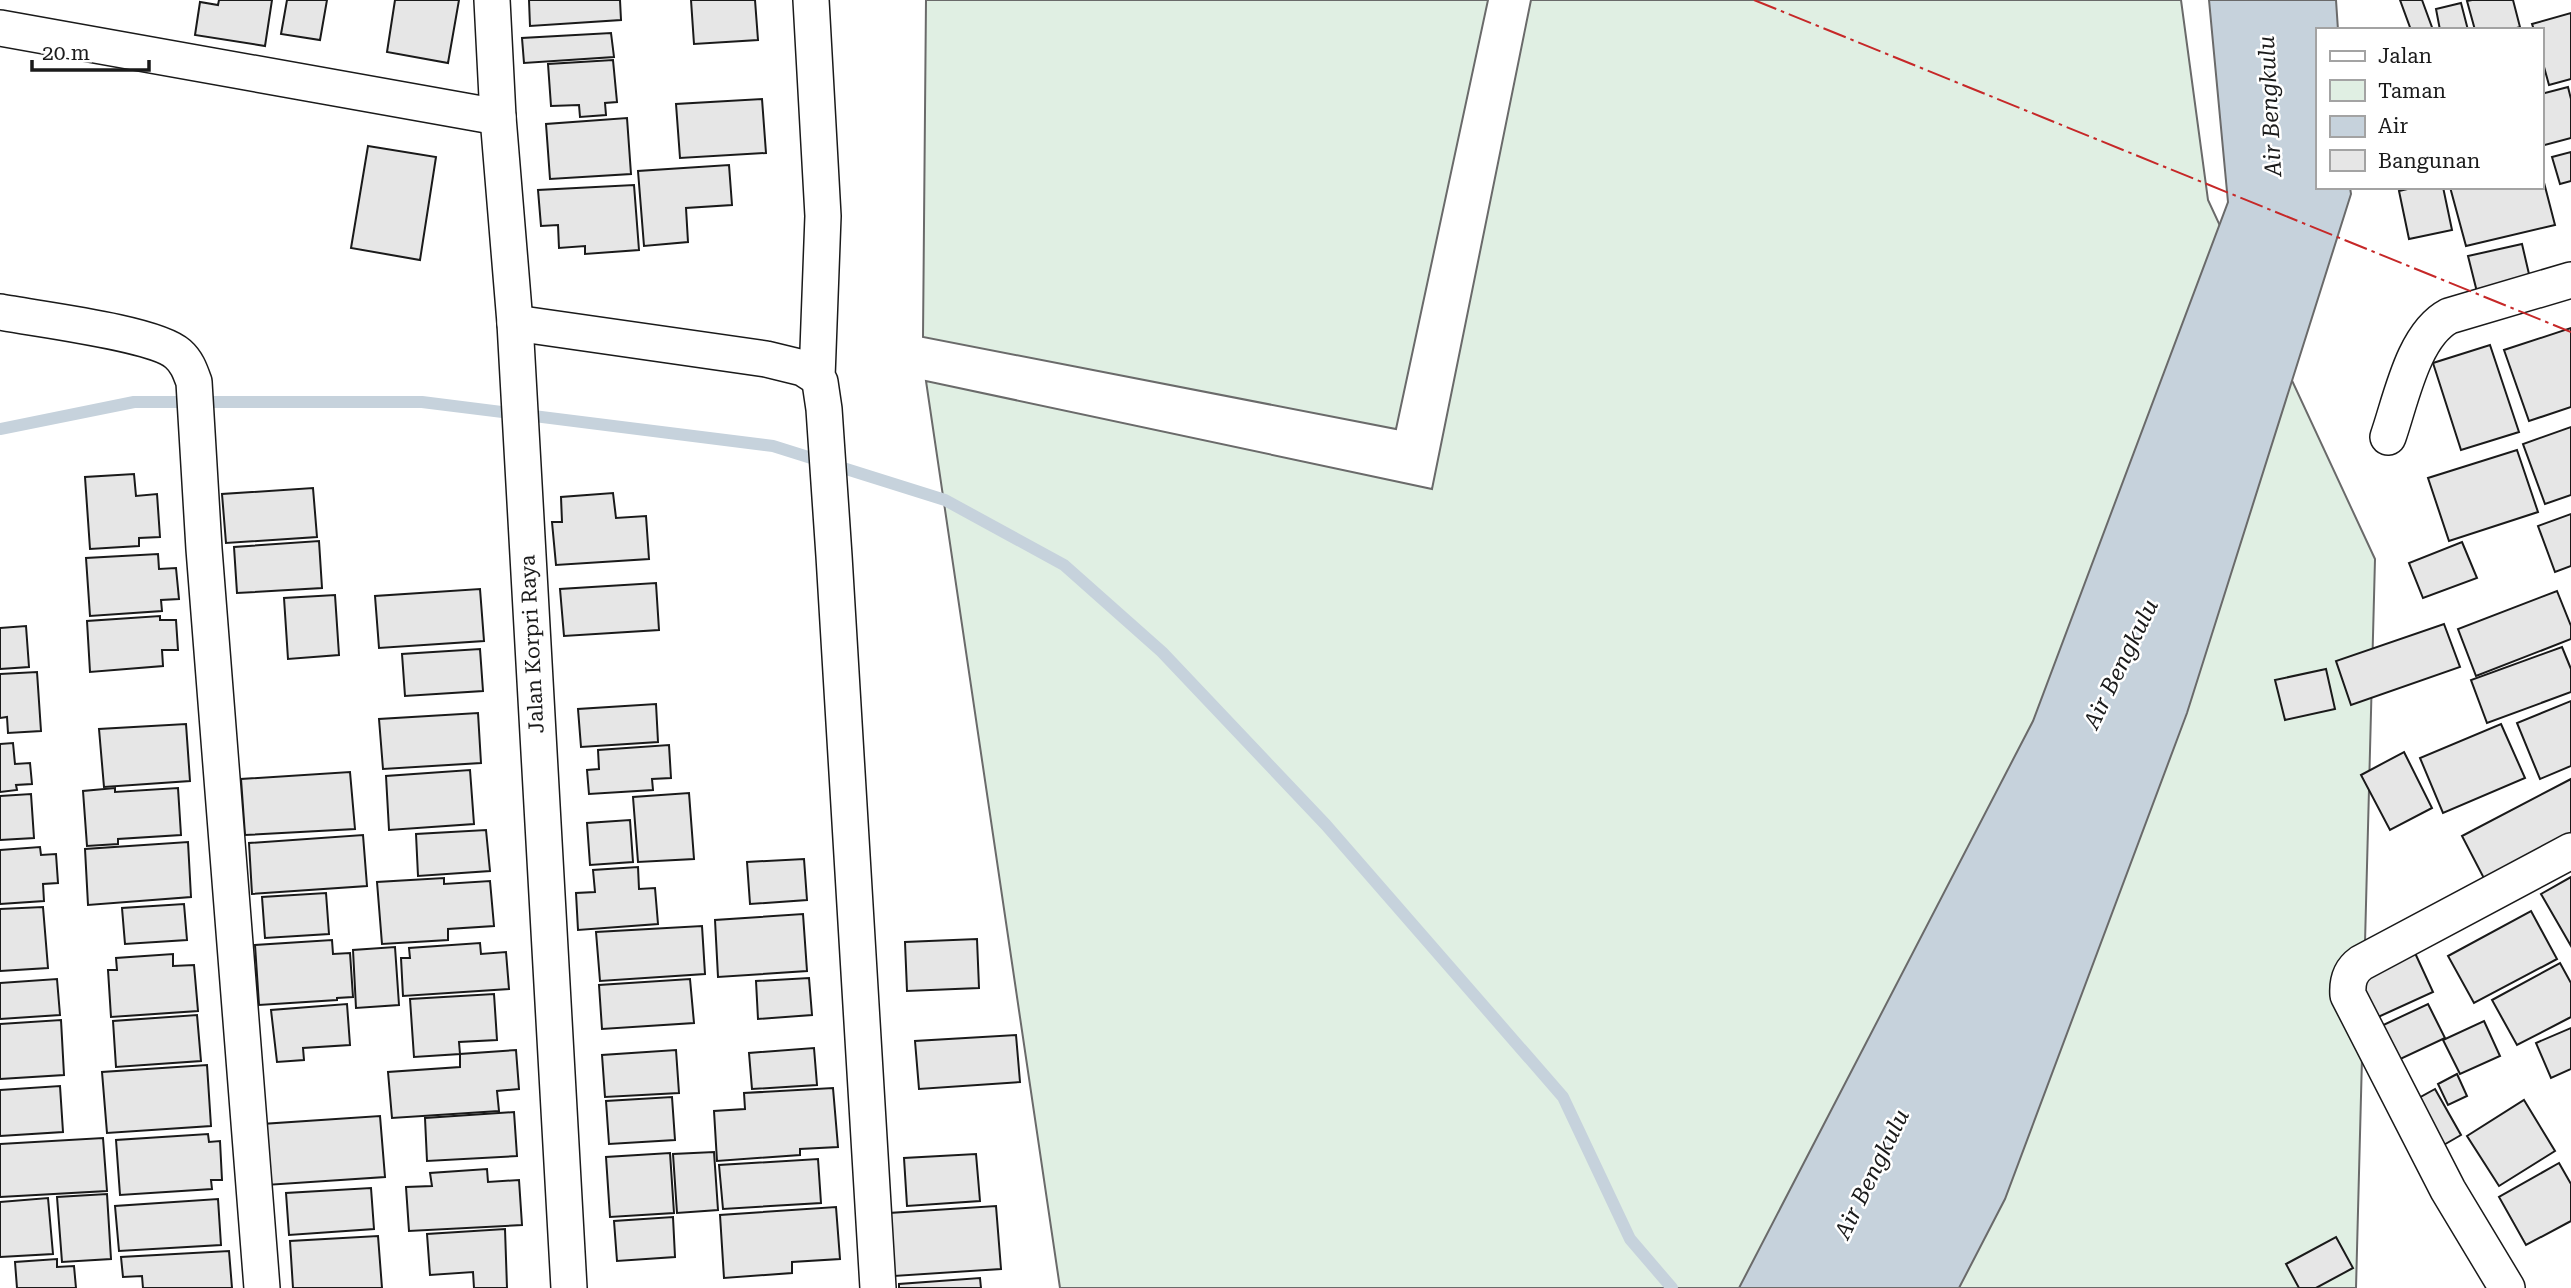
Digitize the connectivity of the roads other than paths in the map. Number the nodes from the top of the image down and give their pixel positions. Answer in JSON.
{"nodes":[{"id":1,"x":492,"y":0,"type":"edge"},
{"id":2,"x":811,"y":0,"type":"edge"},
{"id":3,"x":0,"y":28,"type":"edge"},
{"id":4,"x":498,"y":117,"type":"junction"},
{"id":5,"x":2571,"y":280,"type":"edge"},
{"id":6,"x":0,"y":312,"type":"edge"},
{"id":7,"x":515,"y":323,"type":"junction"},
{"id":8,"x":817,"y":377,"type":"junction"},
{"id":9,"x":2388,"y":437,"type":"dead end"},
{"id":10,"x":2571,"y":851,"type":"edge"},
{"id":11,"x":262,"y":1288,"type":"edge"},
{"id":12,"x":569,"y":1288,"type":"edge"},
{"id":13,"x":878,"y":1288,"type":"edge"},
{"id":14,"x":2507,"y":1288,"type":"edge"}],
"edges":[{"from":1,"to":4,"type":"street","name":"Jalan Korpri Raya"},
{"from":2,"to":8,"type":"street"},
{"from":3,"to":4,"type":"street"},
{"from":4,"to":7,"type":"street","name":"Jalan Korpri Raya"},
{"from":5,"to":9,"type":"street"},
{"from":6,"to":11,"type":"street"},
{"from":7,"to":8,"type":"street"},
{"from":7,"to":12,"type":"street","name":"Jalan Korpri Raya"},
{"from":8,"to":13,"type":"street"},
{"from":10,"to":14,"type":"street"}]}
